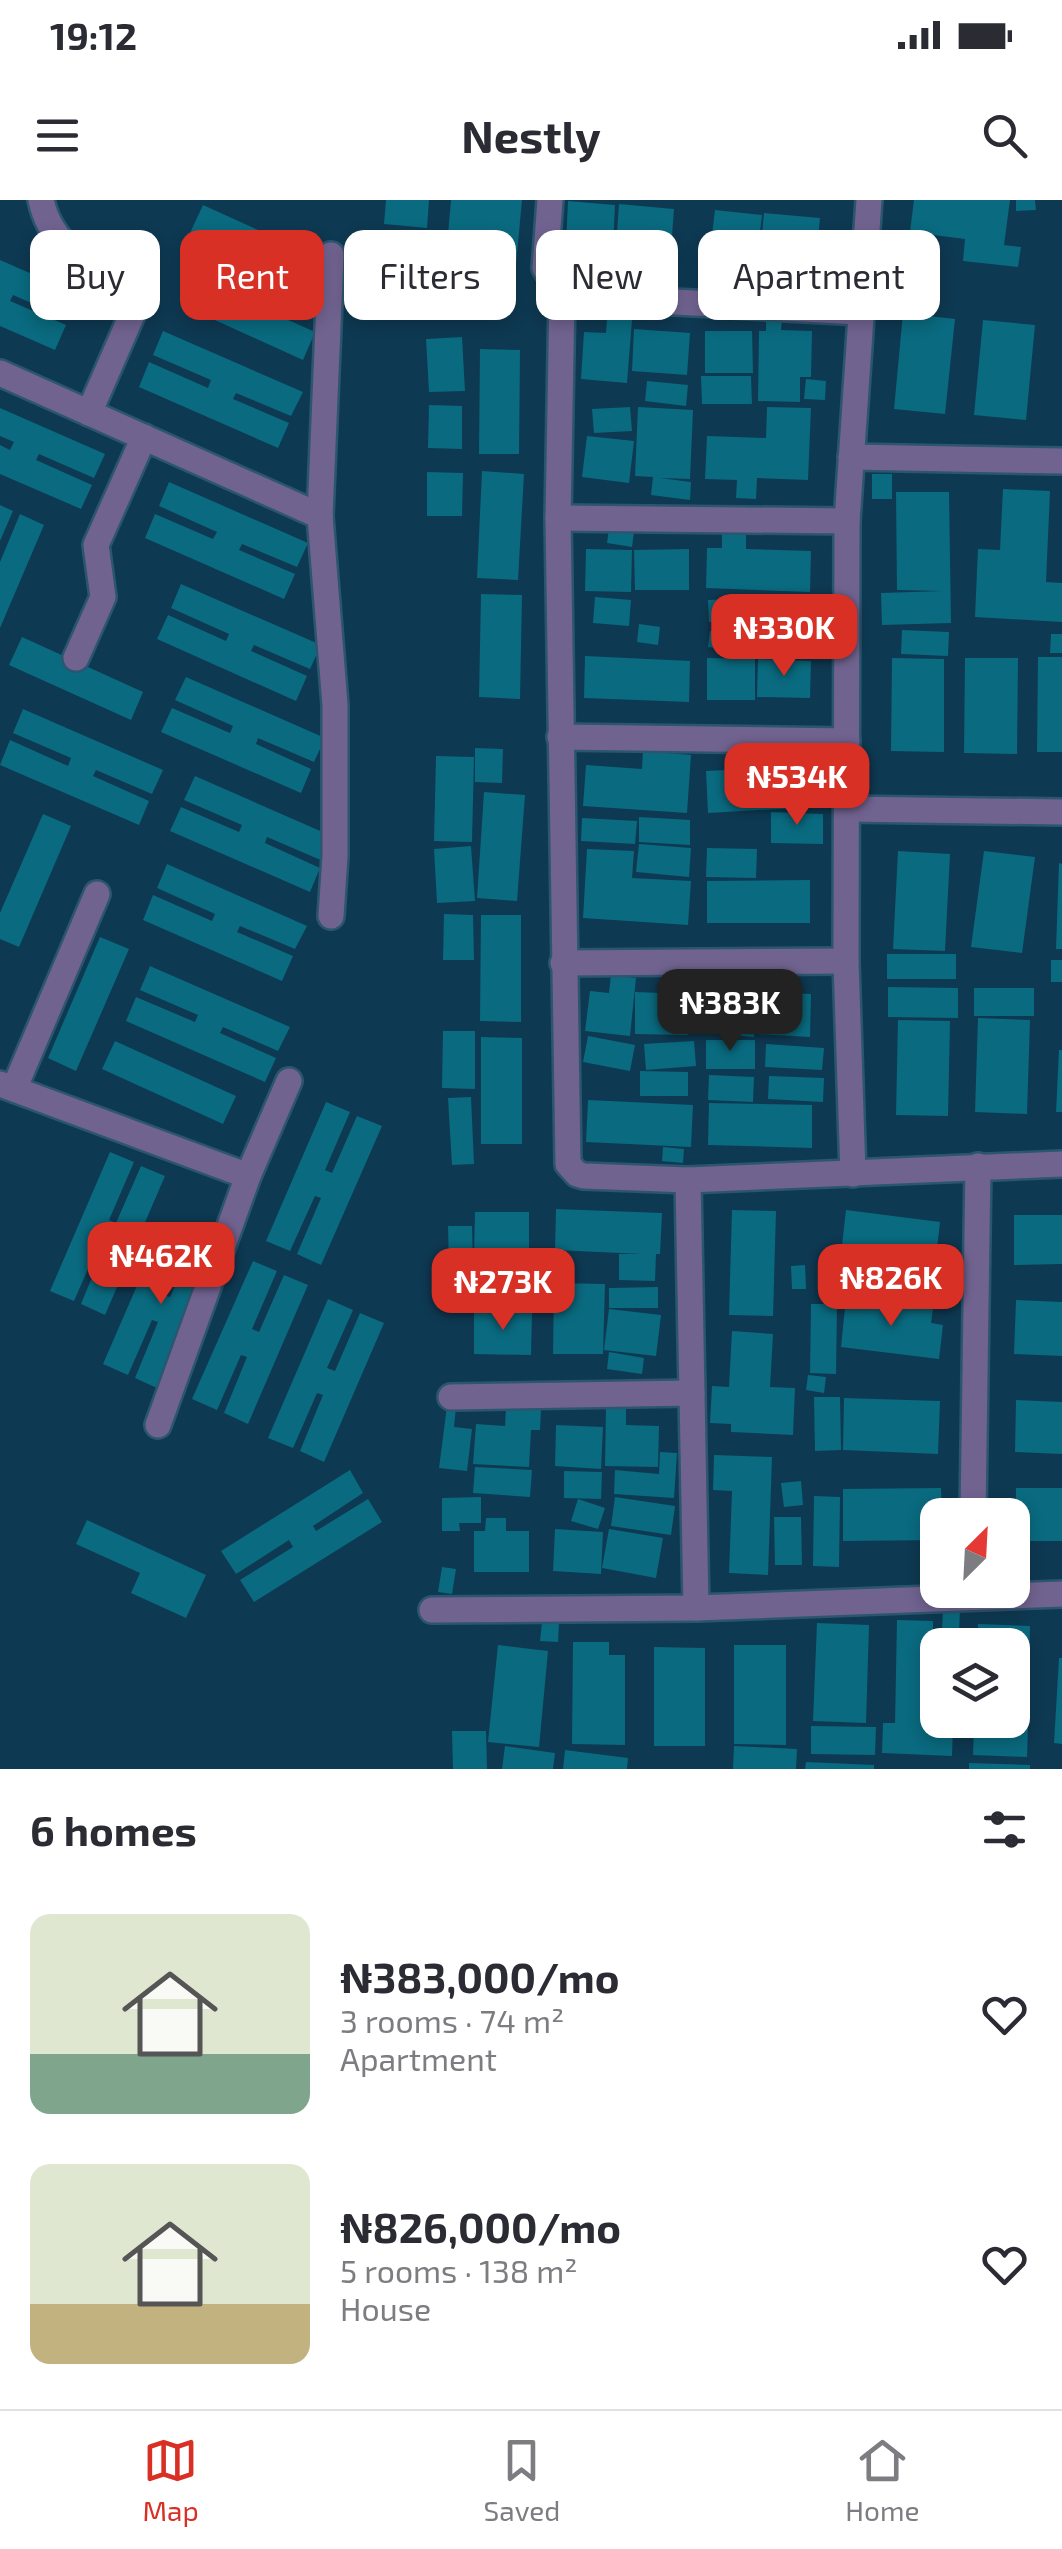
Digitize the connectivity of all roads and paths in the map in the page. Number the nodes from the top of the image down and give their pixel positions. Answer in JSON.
{"nodes":[{"id":1,"x":41,"y":200,"type":"edge"},
{"id":2,"x":550,"y":200,"type":"edge"},
{"id":3,"x":870,"y":200,"type":"edge"},
{"id":4,"x":548,"y":230,"type":"edge"},
{"id":5,"x":867,"y":230,"type":"edge"},
{"id":6,"x":331,"y":254,"type":"dead end"},
{"id":7,"x":562,"y":320,"type":"edge"},
{"id":8,"x":860,"y":320,"type":"edge"},
{"id":9,"x":0,"y":373,"type":"edge"},
{"id":10,"x":89,"y":413,"type":"junction"},
{"id":11,"x":144,"y":437,"type":"junction"},
{"id":12,"x":851,"y":456,"type":"junction"},
{"id":13,"x":1062,"y":461,"type":"edge"},
{"id":14,"x":320,"y":516,"type":"junction"},
{"id":15,"x":558,"y":518,"type":"junction"},
{"id":16,"x":847,"y":521,"type":"junction"},
{"id":17,"x":76,"y":658,"type":"dead end"},
{"id":18,"x":560,"y":737,"type":"junction"},
{"id":19,"x":846,"y":741,"type":"junction"},
{"id":20,"x":847,"y":808,"type":"junction"},
{"id":21,"x":1062,"y":812,"type":"edge"},
{"id":22,"x":97,"y":894,"type":"dead end"},
{"id":23,"x":332,"y":916,"type":"dead end"},
{"id":24,"x":846,"y":961,"type":"junction"},
{"id":25,"x":564,"y":963,"type":"junction"},
{"id":26,"x":289,"y":1082,"type":"dead end"},
{"id":27,"x":7,"y":1087,"type":"edge"},
{"id":28,"x":1062,"y":1164,"type":"edge"},
{"id":29,"x":978,"y":1166,"type":"junction"},
{"id":30,"x":853,"y":1174,"type":"junction"},
{"id":31,"x":248,"y":1176,"type":"junction"},
{"id":32,"x":688,"y":1180,"type":"junction"},
{"id":33,"x":692,"y":1393,"type":"junction"},
{"id":34,"x":452,"y":1397,"type":"dead end"},
{"id":35,"x":158,"y":1424,"type":"dead end"},
{"id":36,"x":973,"y":1498,"type":"edge"},
{"id":37,"x":1030,"y":1594,"type":"edge"},
{"id":38,"x":1062,"y":1594,"type":"edge"},
{"id":39,"x":920,"y":1596,"type":"edge"},
{"id":40,"x":696,"y":1608,"type":"junction"},
{"id":41,"x":432,"y":1610,"type":"dead end"}],
"edges":[{"from":1,"to":10,"type":"street"},
{"from":2,"to":4,"type":"street"},
{"from":3,"to":5,"type":"street"},
{"from":6,"to":14,"type":"street"},
{"from":7,"to":15,"type":"street"},
{"from":8,"to":12,"type":"street"},
{"from":9,"to":10,"type":"street"},
{"from":10,"to":11,"type":"street"},
{"from":11,"to":14,"type":"street"},
{"from":11,"to":17,"type":"street"},
{"from":12,"to":13,"type":"street"},
{"from":12,"to":16,"type":"street"},
{"from":14,"to":23,"type":"street"},
{"from":15,"to":16,"type":"street"},
{"from":15,"to":18,"type":"street"},
{"from":16,"to":19,"type":"street"},
{"from":18,"to":19,"type":"street"},
{"from":18,"to":25,"type":"street"},
{"from":19,"to":20,"type":"street"},
{"from":20,"to":21,"type":"street"},
{"from":20,"to":24,"type":"street"},
{"from":22,"to":27,"type":"street"},
{"from":24,"to":25,"type":"street"},
{"from":24,"to":30,"type":"street"},
{"from":25,"to":32,"type":"street"},
{"from":26,"to":31,"type":"street"},
{"from":27,"to":31,"type":"street"},
{"from":28,"to":29,"type":"street"},
{"from":29,"to":30,"type":"street"},
{"from":29,"to":36,"type":"street"},
{"from":30,"to":32,"type":"street"},
{"from":31,"to":35,"type":"street"},
{"from":32,"to":33,"type":"street"},
{"from":33,"to":34,"type":"street"},
{"from":33,"to":40,"type":"street"},
{"from":37,"to":38,"type":"street"},
{"from":39,"to":40,"type":"street"},
{"from":40,"to":41,"type":"street"}]}
